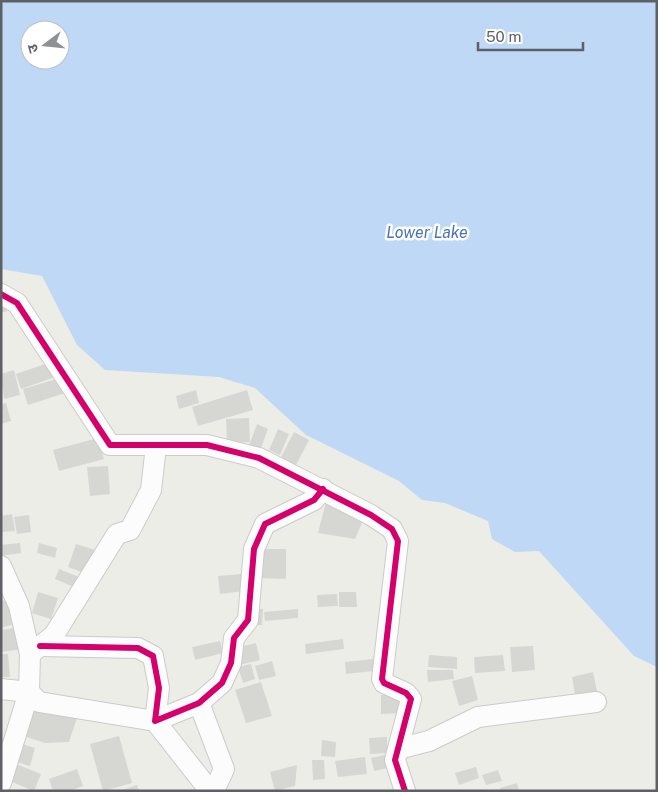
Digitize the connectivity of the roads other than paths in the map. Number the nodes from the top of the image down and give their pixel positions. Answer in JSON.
{"nodes":[{"id":1,"x":1,"y":294,"type":"edge"},
{"id":2,"x":156,"y":446,"type":"junction"},
{"id":3,"x":323,"y":488,"type":"junction"},
{"id":4,"x":1,"y":566,"type":"edge"},
{"id":5,"x":35,"y":650,"type":"junction"},
{"id":6,"x":1,"y":689,"type":"edge"},
{"id":7,"x":29,"y":692,"type":"junction"},
{"id":8,"x":596,"y":702,"type":"dead end"},
{"id":9,"x":199,"y":703,"type":"junction"},
{"id":10,"x":155,"y":721,"type":"junction"},
{"id":11,"x":398,"y":749,"type":"junction"},
{"id":12,"x":1,"y":783,"type":"edge"},
{"id":13,"x":210,"y":791,"type":"edge"},
{"id":14,"x":214,"y":791,"type":"edge"},
{"id":15,"x":405,"y":791,"type":"edge"}],
"edges":[{"from":1,"to":2,"type":"street"},
{"from":2,"to":3,"type":"street"},
{"from":2,"to":5,"type":"street"},
{"from":3,"to":9,"type":"street"},
{"from":3,"to":11,"type":"street"},
{"from":4,"to":5,"type":"street"},
{"from":5,"to":7,"type":"street"},
{"from":5,"to":10,"type":"street"},
{"from":6,"to":7,"type":"street"},
{"from":7,"to":10,"type":"street"},
{"from":7,"to":12,"type":"street"},
{"from":8,"to":11,"type":"street"},
{"from":9,"to":10,"type":"street"},
{"from":9,"to":14,"type":"street"},
{"from":10,"to":13,"type":"street"},
{"from":11,"to":15,"type":"street"}]}
